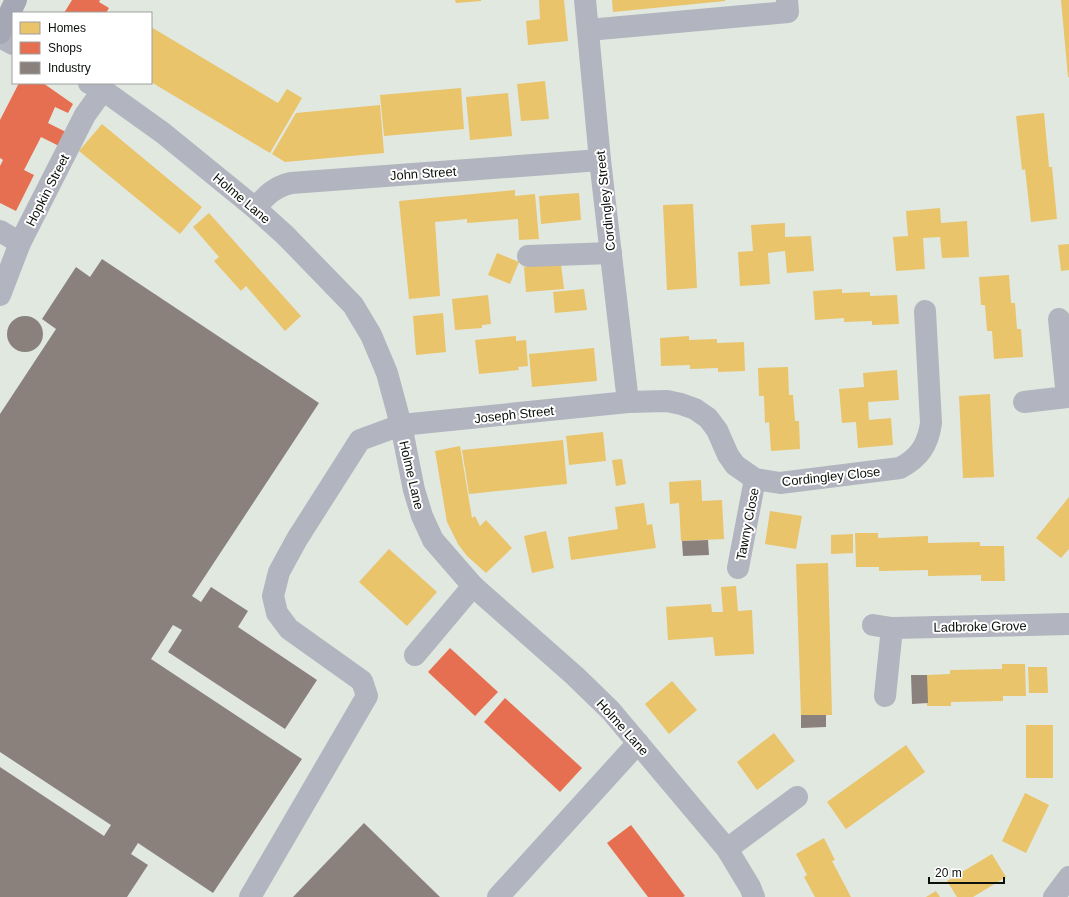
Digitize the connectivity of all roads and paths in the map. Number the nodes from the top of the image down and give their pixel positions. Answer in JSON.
{"nodes":[{"id":1,"x":16,"y":0,"type":"edge"},
{"id":2,"x":585,"y":0,"type":"edge"},
{"id":3,"x":787,"y":0,"type":"edge"},
{"id":4,"x":588,"y":30,"type":"junction"},
{"id":5,"x":0,"y":33,"type":"edge"},
{"id":6,"x":0,"y":37,"type":"edge"},
{"id":7,"x":12,"y":43,"type":"edge"},
{"id":8,"x":96,"y":87,"type":"edge"},
{"id":9,"x":600,"y":160,"type":"junction"},
{"id":10,"x":255,"y":208,"type":"junction"},
{"id":11,"x":0,"y":231,"type":"edge"},
{"id":12,"x":20,"y":243,"type":"junction"},
{"id":13,"x":611,"y":253,"type":"junction"},
{"id":14,"x":528,"y":256,"type":"dead end"},
{"id":15,"x":0,"y":296,"type":"edge"},
{"id":16,"x":925,"y":310,"type":"dead end"},
{"id":17,"x":1059,"y":319,"type":"dead end"},
{"id":18,"x":1068,"y":397,"type":"edge"},
{"id":19,"x":628,"y":402,"type":"junction"},
{"id":20,"x":1024,"y":402,"type":"dead end"},
{"id":21,"x":401,"y":425,"type":"junction"},
{"id":22,"x":756,"y":479,"type":"junction"},
{"id":23,"x":738,"y":568,"type":"dead end"},
{"id":24,"x":473,"y":586,"type":"junction"},
{"id":25,"x":1069,"y":624,"type":"edge"},
{"id":26,"x":415,"y":655,"type":"dead end"},
{"id":27,"x":885,"y":696,"type":"dead end"},
{"id":28,"x":638,"y":743,"type":"junction"},
{"id":29,"x":797,"y":797,"type":"dead end"},
{"id":30,"x":727,"y":849,"type":"junction"},
{"id":31,"x":1069,"y":878,"type":"edge"},
{"id":32,"x":748,"y":894,"type":"edge"},
{"id":33,"x":250,"y":897,"type":"edge"},
{"id":34,"x":498,"y":897,"type":"edge"},
{"id":35,"x":1054,"y":897,"type":"edge"}],
"edges":[{"from":1,"to":5,"type":"highway"},
{"from":2,"to":4,"type":"street","name":"Cordingley Street"},
{"from":3,"to":4,"type":"street"},
{"from":4,"to":9,"type":"street","name":"Cordingley Street"},
{"from":6,"to":7,"type":"street"},
{"from":8,"to":10,"type":"street","name":"Holme Lane"},
{"from":8,"to":12,"type":"street","name":"Hopkin Street"},
{"from":9,"to":10,"type":"street","name":"John Street"},
{"from":9,"to":13,"type":"street","name":"Cordingley Street"},
{"from":10,"to":21,"type":"street","name":"Holme Lane"},
{"from":11,"to":12,"type":"street"},
{"from":12,"to":15,"type":"street","name":"Hopkin Street"},
{"from":13,"to":14,"type":"street"},
{"from":13,"to":19,"type":"street","name":"Cordingley Street"},
{"from":16,"to":22,"type":"street","name":"Cordingley Close"},
{"from":17,"to":18,"type":"street"},
{"from":18,"to":20,"type":"street"},
{"from":19,"to":21,"type":"street","name":"Joseph Street"},
{"from":19,"to":22,"type":"street","name":"Cordingley Close"},
{"from":21,"to":24,"type":"street","name":"Holme Lane"},
{"from":21,"to":33,"type":"street","name":"Joseph Street"},
{"from":22,"to":23,"type":"street","name":"Tawny Close"},
{"from":24,"to":26,"type":"street"},
{"from":24,"to":28,"type":"street","name":"Holme Lane"},
{"from":25,"to":27,"type":"street","name":"Ladbroke Grove"},
{"from":28,"to":30,"type":"street","name":"Holme Lane"},
{"from":28,"to":34,"type":"street"},
{"from":29,"to":30,"type":"street"},
{"from":30,"to":32,"type":"street","name":"Holme Lane"},
{"from":31,"to":35,"type":"street"}]}
